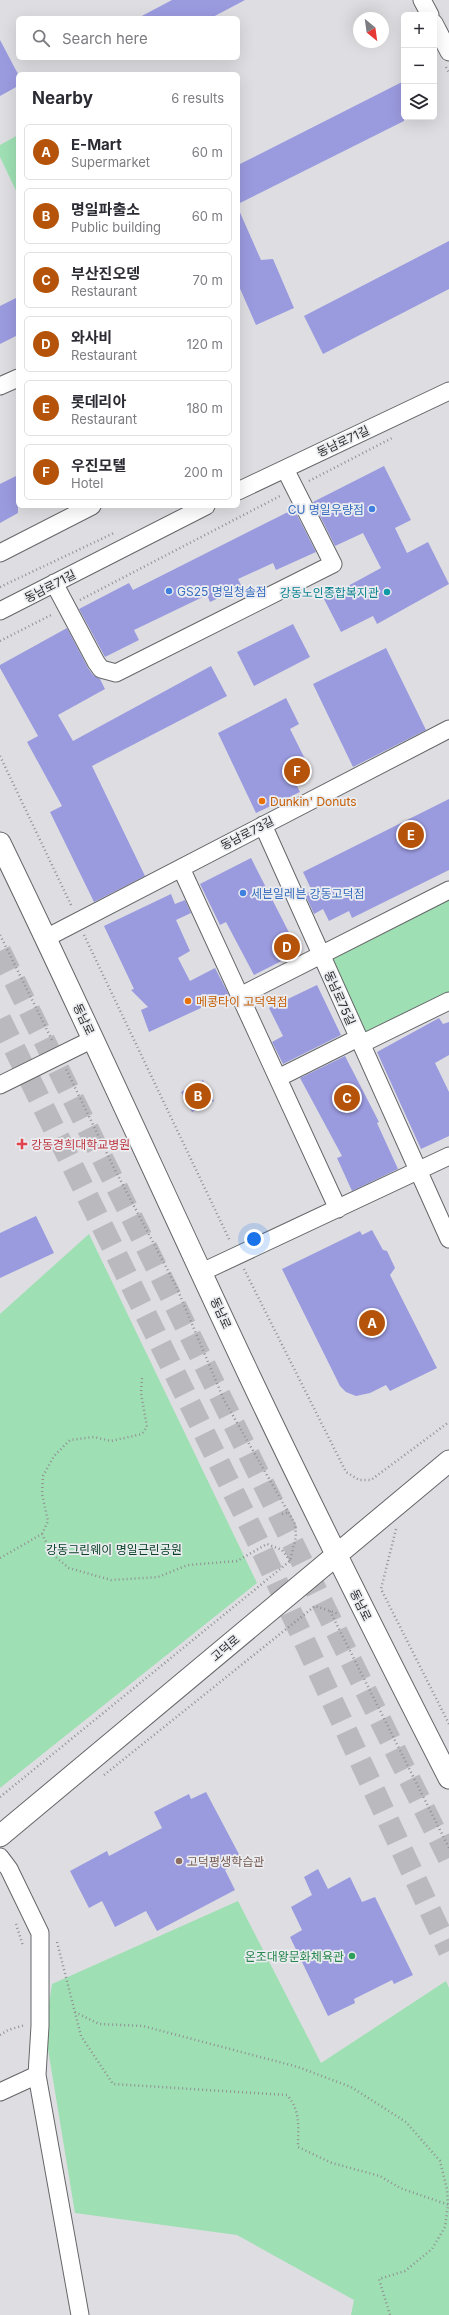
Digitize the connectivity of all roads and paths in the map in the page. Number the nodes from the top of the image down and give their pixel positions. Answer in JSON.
{"nodes":[{"id":1,"x":422,"y":0,"type":"edge"},
{"id":2,"x":428,"y":12,"type":"edge"},
{"id":3,"x":437,"y":29,"type":"edge"},
{"id":4,"x":449,"y":52,"type":"edge"},
{"id":5,"x":16,"y":379,"type":"edge"},
{"id":6,"x":0,"y":386,"type":"edge"},
{"id":7,"x":449,"y":391,"type":"edge"},
{"id":8,"x":400,"y":434,"type":"dead end"},
{"id":9,"x":285,"y":469,"type":"junction"},
{"id":10,"x":295,"y":488,"type":"junction"},
{"id":11,"x":240,"y":490,"type":"edge"},
{"id":12,"x":88,"y":508,"type":"edge"},
{"id":13,"x":202,"y":508,"type":"edge"},
{"id":14,"x":119,"y":530,"type":"dead end"},
{"id":15,"x":0,"y":554,"type":"edge"},
{"id":16,"x":54,"y":583,"type":"junction"},
{"id":17,"x":0,"y":587,"type":"edge"},
{"id":18,"x":66,"y":607,"type":"junction"},
{"id":19,"x":0,"y":611,"type":"edge"},
{"id":20,"x":0,"y":641,"type":"edge"},
{"id":21,"x":449,"y":729,"type":"edge"},
{"id":22,"x":0,"y":756,"type":"edge"},
{"id":23,"x":263,"y":825,"type":"junction"},
{"id":24,"x":0,"y":843,"type":"edge"},
{"id":25,"x":181,"y":868,"type":"junction"},
{"id":26,"x":449,"y":890,"type":"edge"},
{"id":27,"x":78,"y":921,"type":"junction"},
{"id":28,"x":0,"y":935,"type":"edge"},
{"id":29,"x":46,"y":938,"type":"junction"},
{"id":30,"x":321,"y":954,"type":"junction"},
{"id":31,"x":240,"y":996,"type":"junction"},
{"id":32,"x":449,"y":1001,"type":"edge"},
{"id":33,"x":93,"y":1039,"type":"junction"},
{"id":34,"x":360,"y":1041,"type":"junction"},
{"id":35,"x":60,"y":1056,"type":"junction"},
{"id":36,"x":278,"y":1078,"type":"junction"},
{"id":37,"x":0,"y":1085,"type":"edge"},
{"id":38,"x":449,"y":1156,"type":"edge"},
{"id":39,"x":418,"y":1171,"type":"junction"},
{"id":40,"x":338,"y":1209,"type":"junction"},
{"id":41,"x":449,"y":1239,"type":"edge"},
{"id":42,"x":238,"y":1256,"type":"junction"},
{"id":43,"x":202,"y":1272,"type":"junction"},
{"id":44,"x":142,"y":1378,"type":"dead end"},
{"id":45,"x":449,"y":1422,"type":"edge"},
{"id":46,"x":449,"y":1460,"type":"edge"},
{"id":47,"x":289,"y":1512,"type":"junction"},
{"id":48,"x":282,"y":1514,"type":"dead end"},
{"id":49,"x":396,"y":1529,"type":"dead end"},
{"id":50,"x":42,"y":1534,"type":"junction"},
{"id":51,"x":336,"y":1555,"type":"junction"},
{"id":52,"x":0,"y":1558,"type":"edge"},
{"id":53,"x":290,"y":1561,"type":"junction"},
{"id":54,"x":330,"y":1611,"type":"junction"},
{"id":55,"x":339,"y":1614,"type":"dead end"},
{"id":56,"x":449,"y":1724,"type":"edge"},
{"id":57,"x":102,"y":1777,"type":"dead end"},
{"id":58,"x":449,"y":1778,"type":"edge"},
{"id":59,"x":0,"y":1797,"type":"edge"},
{"id":60,"x":0,"y":1836,"type":"edge"},
{"id":61,"x":449,"y":1848,"type":"edge"},
{"id":62,"x":0,"y":1857,"type":"edge"},
{"id":63,"x":60,"y":1948,"type":"dead end"},
{"id":64,"x":75,"y":2012,"type":"junction"},
{"id":65,"x":27,"y":2024,"type":"dead end"},
{"id":66,"x":0,"y":2035,"type":"edge"},
{"id":67,"x":37,"y":2075,"type":"junction"},
{"id":68,"x":0,"y":2092,"type":"edge"},
{"id":69,"x":448,"y":2205,"type":"edge"},
{"id":70,"x":80,"y":2315,"type":"edge"},
{"id":71,"x":390,"y":2315,"type":"edge"}],
"edges":[{"from":1,"to":2,"type":"street"},
{"from":3,"to":4,"type":"street"},
{"from":5,"to":6,"type":"street"},
{"from":7,"to":9,"type":"street","name":"동남로71길"},
{"from":8,"to":10,"type":"path"},
{"from":9,"to":10,"type":"street"},
{"from":9,"to":11,"type":"street","name":"동남로71길"},
{"from":10,"to":18,"type":"path"},
{"from":10,"to":18,"type":"street"},
{"from":12,"to":15,"type":"street"},
{"from":13,"to":16,"type":"street","name":"동남로71길"},
{"from":14,"to":17,"type":"path"},
{"from":16,"to":18,"type":"street"},
{"from":16,"to":19,"type":"street","name":"동남로71길"},
{"from":18,"to":20,"type":"path"},
{"from":21,"to":23,"type":"street","name":"동남로73길"},
{"from":22,"to":27,"type":"path"},
{"from":23,"to":25,"type":"street","name":"동남로73길"},
{"from":23,"to":30,"type":"street","name":"동남로75길"},
{"from":24,"to":29,"type":"main road","name":"동남로"},
{"from":25,"to":27,"type":"street","name":"동남로73길"},
{"from":25,"to":31,"type":"street"},
{"from":26,"to":30,"type":"street"},
{"from":27,"to":29,"type":"street","name":"동남로73길"},
{"from":27,"to":42,"type":"path"},
{"from":28,"to":35,"type":"path"},
{"from":29,"to":33,"type":"main road","name":"동남로"},
{"from":30,"to":31,"type":"street"},
{"from":30,"to":34,"type":"street","name":"동남로75길"},
{"from":31,"to":36,"type":"street"},
{"from":32,"to":34,"type":"street"},
{"from":33,"to":35,"type":"street"},
{"from":33,"to":43,"type":"main road","name":"동남로"},
{"from":34,"to":36,"type":"street"},
{"from":34,"to":39,"type":"street","name":"동남로75길"},
{"from":35,"to":37,"type":"street"},
{"from":35,"to":47,"type":"path"},
{"from":36,"to":40,"type":"street"},
{"from":38,"to":39,"type":"street"},
{"from":39,"to":40,"type":"street"},
{"from":39,"to":41,"type":"street","name":"동남로75길"},
{"from":40,"to":42,"type":"street"},
{"from":42,"to":43,"type":"street"},
{"from":42,"to":45,"type":"path"},
{"from":43,"to":51,"type":"main road","name":"동남로"},
{"from":44,"to":50,"type":"path"},
{"from":46,"to":51,"type":"main road","name":"고덕로"},
{"from":47,"to":48,"type":"path"},
{"from":47,"to":53,"type":"path"},
{"from":49,"to":56,"type":"path"},
{"from":50,"to":52,"type":"path"},
{"from":50,"to":53,"type":"path"},
{"from":51,"to":58,"type":"main road","name":"동남로"},
{"from":51,"to":60,"type":"main road","name":"고덕로"},
{"from":53,"to":59,"type":"path"},
{"from":54,"to":55,"type":"path"},
{"from":54,"to":57,"type":"path"},
{"from":54,"to":61,"type":"path"},
{"from":62,"to":67,"type":"street"},
{"from":63,"to":64,"type":"path"},
{"from":64,"to":69,"type":"path"},
{"from":64,"to":69,"type":"path"},
{"from":65,"to":66,"type":"path"},
{"from":67,"to":68,"type":"street"},
{"from":67,"to":70,"type":"street"},
{"from":69,"to":71,"type":"path"}]}
